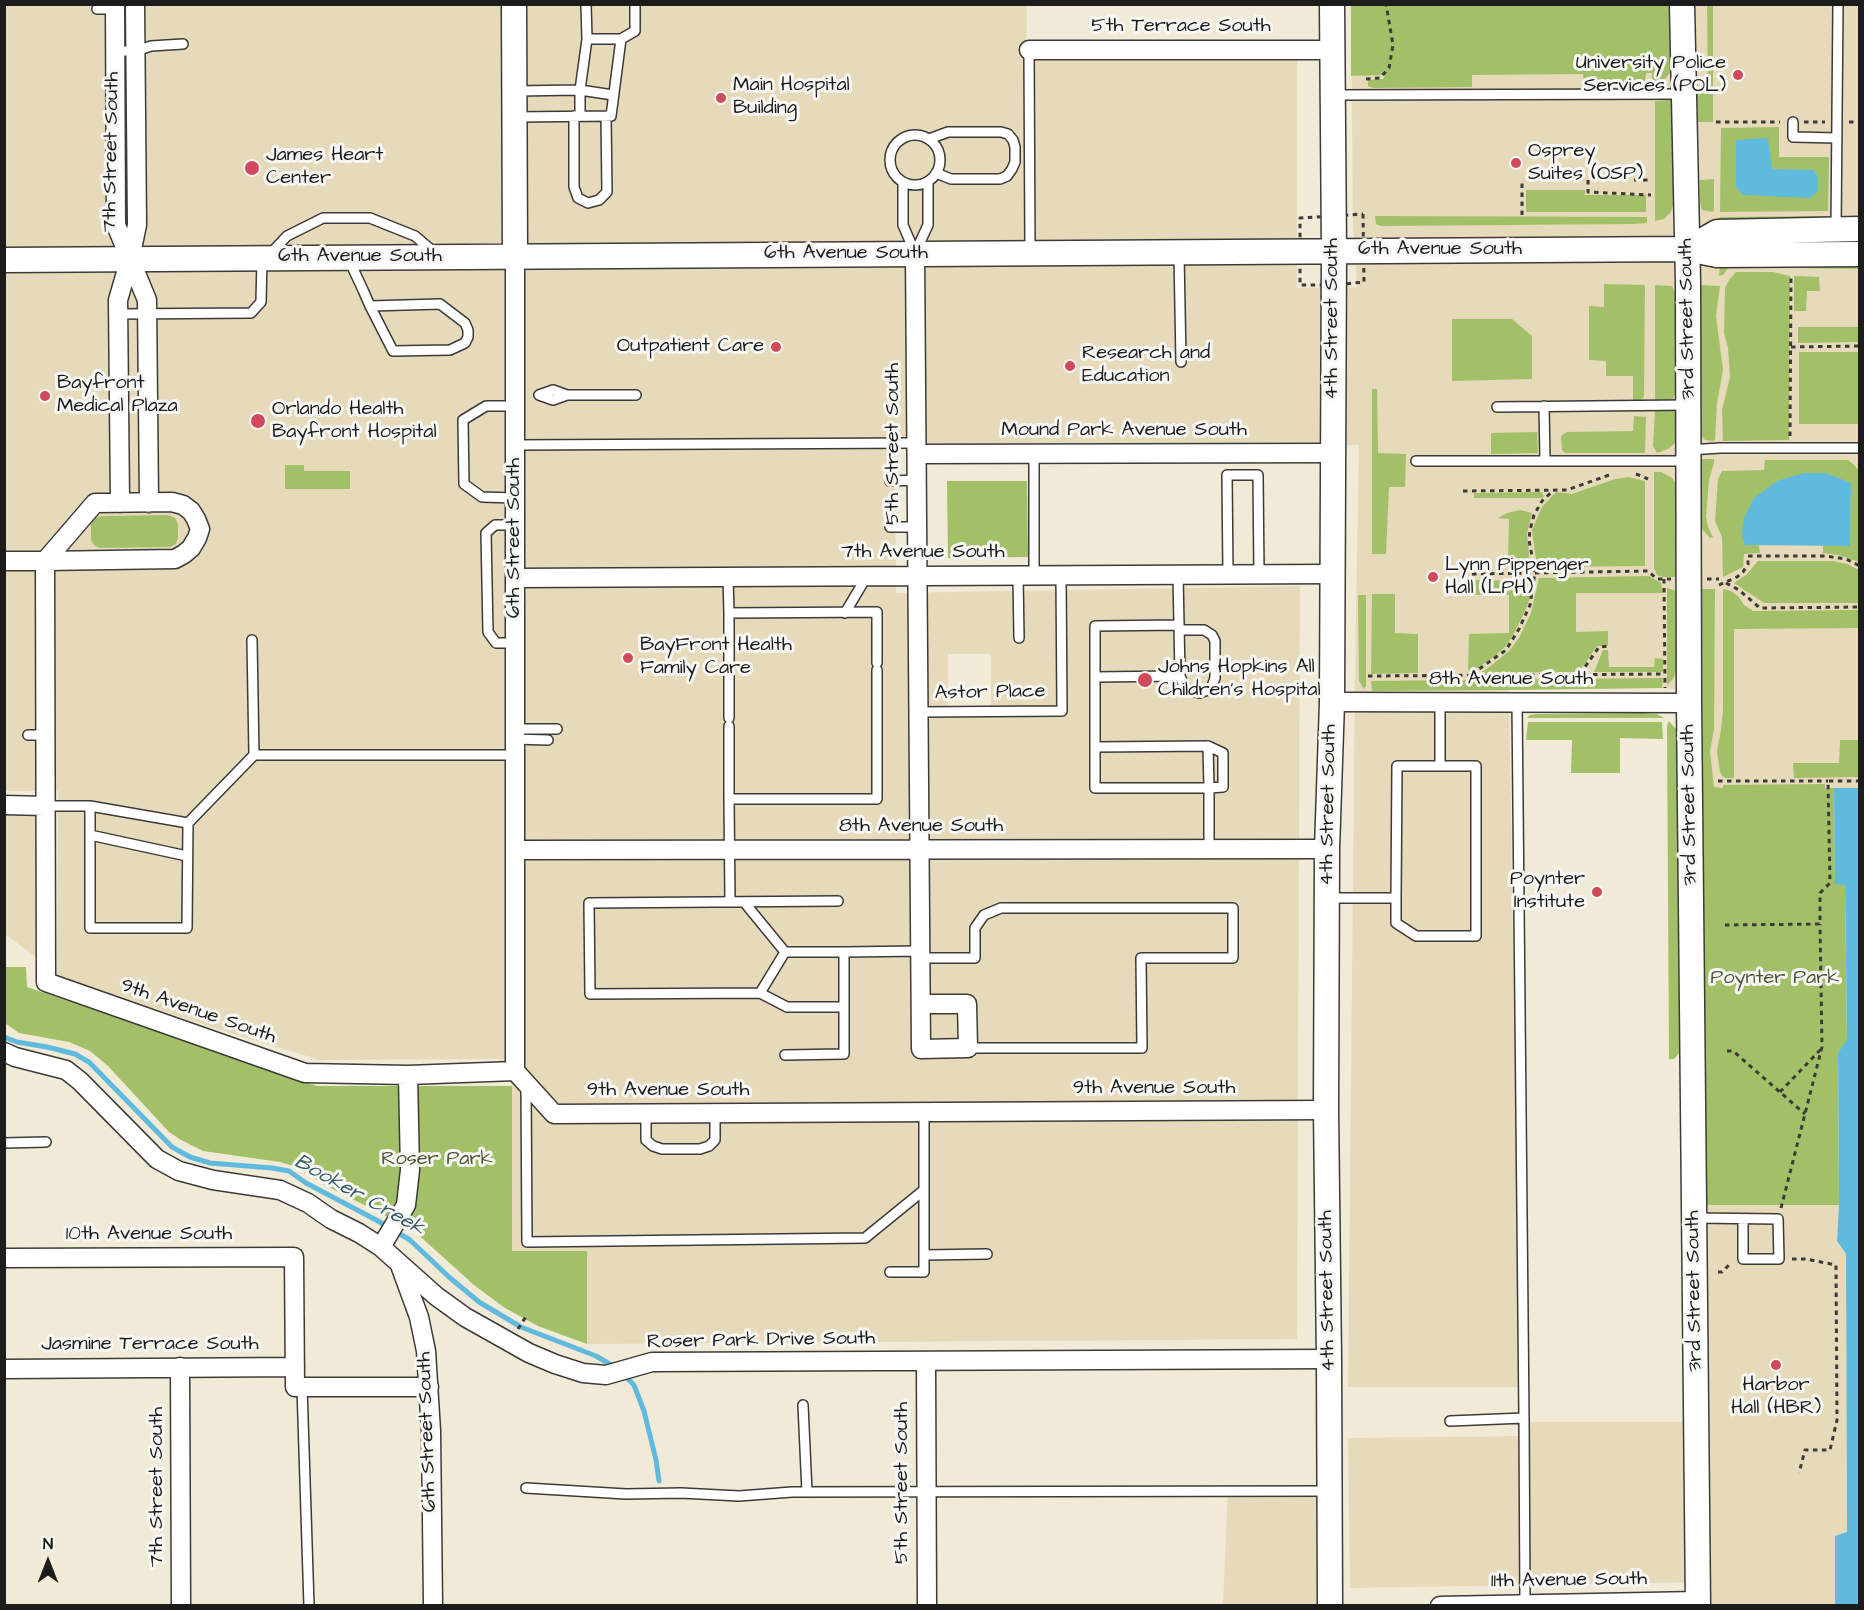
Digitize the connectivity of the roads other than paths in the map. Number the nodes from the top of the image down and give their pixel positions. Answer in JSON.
{"nodes":[{"id":1,"x":135,"y":4,"type":"edge"},
{"id":2,"x":514,"y":4,"type":"edge"},
{"id":3,"x":586,"y":4,"type":"edge"},
{"id":4,"x":635,"y":4,"type":"edge"},
{"id":5,"x":1332,"y":4,"type":"edge"},
{"id":6,"x":1682,"y":4,"type":"edge"},
{"id":7,"x":1838,"y":4,"type":"edge"},
{"id":8,"x":115,"y":7,"type":"edge"},
{"id":9,"x":97,"y":9,"type":"dead end"},
{"id":10,"x":587,"y":39,"type":"junction"},
{"id":11,"x":621,"y":39,"type":"junction"},
{"id":12,"x":183,"y":44,"type":"dead end"},
{"id":13,"x":1029,"y":50,"type":"joint"},
{"id":14,"x":1332,"y":50,"type":"junction"},
{"id":15,"x":116,"y":51,"type":"junction"},
{"id":16,"x":136,"y":51,"type":"junction"},
{"id":17,"x":580,"y":90,"type":"junction"},
{"id":18,"x":515,"y":91,"type":"junction"},
{"id":19,"x":1684,"y":94,"type":"junction"},
{"id":20,"x":613,"y":95,"type":"junction"},
{"id":21,"x":1333,"y":95,"type":"junction"},
{"id":22,"x":577,"y":116,"type":"junction"},
{"id":23,"x":606,"y":116,"type":"junction"},
{"id":24,"x":515,"y":117,"type":"junction"},
{"id":25,"x":1793,"y":122,"type":"dead end"},
{"id":26,"x":1837,"y":138,"type":"junction"},
{"id":27,"x":929,"y":139,"type":"junction"},
{"id":28,"x":936,"y":173,"type":"junction"},
{"id":29,"x":903,"y":182,"type":"junction"},
{"id":30,"x":928,"y":182,"type":"junction"},
{"id":31,"x":1848,"y":229,"type":"edge"},
{"id":32,"x":1688,"y":249,"type":"junction"},
{"id":33,"x":1334,"y":250,"type":"junction"},
{"id":34,"x":1179,"y":251,"type":"junction"},
{"id":35,"x":1030,"y":252,"type":"junction"},
{"id":36,"x":915,"y":253,"type":"junction"},
{"id":37,"x":1860,"y":254,"type":"edge"},
{"id":38,"x":515,"y":256,"type":"junction"},
{"id":39,"x":439,"y":257,"type":"junction"},
{"id":40,"x":264,"y":258,"type":"junction"},
{"id":41,"x":348,"y":258,"type":"junction"},
{"id":42,"x":130,"y":259,"type":"junction"},
{"id":43,"x":4,"y":260,"type":"edge"},
{"id":44,"x":370,"y":306,"type":"junction"},
{"id":45,"x":119,"y":314,"type":"junction"},
{"id":46,"x":147,"y":314,"type":"junction"},
{"id":47,"x":1181,"y":362,"type":"dead end"},
{"id":48,"x":636,"y":395,"type":"dead end"},
{"id":49,"x":525,"y":397,"type":"junction"},
{"id":50,"x":1689,"y":405,"type":"junction"},
{"id":51,"x":1544,"y":406,"type":"junction"},
{"id":52,"x":1497,"y":407,"type":"dead end"},
{"id":53,"x":515,"y":445,"type":"junction"},
{"id":54,"x":917,"y":448,"type":"junction"},
{"id":55,"x":1860,"y":448,"type":"edge"},
{"id":56,"x":1332,"y":453,"type":"junction"},
{"id":57,"x":1034,"y":454,"type":"junction"},
{"id":58,"x":1689,"y":456,"type":"junction"},
{"id":59,"x":1545,"y":460,"type":"junction"},
{"id":60,"x":1416,"y":461,"type":"dead end"},
{"id":61,"x":917,"y":480,"type":"junction"},
{"id":62,"x":890,"y":481,"type":"dead end"},
{"id":63,"x":515,"y":498,"type":"junction"},
{"id":64,"x":149,"y":502,"type":"junction"},
{"id":65,"x":120,"y":503,"type":"junction"},
{"id":66,"x":515,"y":525,"type":"junction"},
{"id":67,"x":890,"y":527,"type":"dead end"},
{"id":68,"x":917,"y":527,"type":"junction"},
{"id":69,"x":4,"y":561,"type":"edge"},
{"id":70,"x":45,"y":561,"type":"junction"},
{"id":71,"x":1061,"y":574,"type":"junction"},
{"id":72,"x":1178,"y":574,"type":"junction"},
{"id":73,"x":1228,"y":574,"type":"junction"},
{"id":74,"x":1259,"y":574,"type":"junction"},
{"id":75,"x":1332,"y":574,"type":"junction"},
{"id":76,"x":867,"y":575,"type":"junction"},
{"id":77,"x":918,"y":575,"type":"junction"},
{"id":78,"x":1026,"y":575,"type":"junction"},
{"id":79,"x":728,"y":576,"type":"junction"},
{"id":80,"x":515,"y":578,"type":"junction"},
{"id":81,"x":729,"y":613,"type":"junction"},
{"id":82,"x":845,"y":613,"type":"junction"},
{"id":83,"x":1179,"y":628,"type":"junction"},
{"id":84,"x":1018,"y":638,"type":"dead end"},
{"id":85,"x":252,"y":640,"type":"dead end"},
{"id":86,"x":515,"y":643,"type":"junction"},
{"id":87,"x":1180,"y":676,"type":"junction"},
{"id":88,"x":1095,"y":677,"type":"junction"},
{"id":89,"x":1332,"y":702,"type":"junction"},
{"id":90,"x":1440,"y":702,"type":"junction"},
{"id":91,"x":1517,"y":702,"type":"junction"},
{"id":92,"x":1689,"y":703,"type":"junction"},
{"id":93,"x":919,"y":712,"type":"junction"},
{"id":94,"x":557,"y":729,"type":"dead end"},
{"id":95,"x":548,"y":740,"type":"dead end"},
{"id":96,"x":515,"y":741,"type":"junction"},
{"id":97,"x":1208,"y":746,"type":"junction"},
{"id":98,"x":1095,"y":747,"type":"junction"},
{"id":99,"x":254,"y":755,"type":"junction"},
{"id":100,"x":1440,"y":766,"type":"junction"},
{"id":101,"x":1209,"y":788,"type":"junction"},
{"id":102,"x":729,"y":799,"type":"junction"},
{"id":103,"x":4,"y":805,"type":"edge"},
{"id":104,"x":46,"y":806,"type":"junction"},
{"id":105,"x":90,"y":806,"type":"junction"},
{"id":106,"x":188,"y":823,"type":"junction"},
{"id":107,"x":90,"y":835,"type":"junction"},
{"id":108,"x":729,"y":849,"type":"junction"},
{"id":109,"x":920,"y":849,"type":"junction"},
{"id":110,"x":1209,"y":849,"type":"junction"},
{"id":111,"x":1327,"y":849,"type":"junction"},
{"id":112,"x":515,"y":850,"type":"junction"},
{"id":113,"x":188,"y":856,"type":"junction"},
{"id":114,"x":1327,"y":898,"type":"junction"},
{"id":115,"x":1396,"y":898,"type":"junction"},
{"id":116,"x":838,"y":901,"type":"dead end"},
{"id":117,"x":730,"y":902,"type":"junction"},
{"id":118,"x":744,"y":902,"type":"junction"},
{"id":119,"x":785,"y":952,"type":"junction"},
{"id":120,"x":844,"y":952,"type":"junction"},
{"id":121,"x":920,"y":954,"type":"junction"},
{"id":122,"x":760,"y":993,"type":"junction"},
{"id":123,"x":921,"y":1004,"type":"junction"},
{"id":124,"x":844,"y":1007,"type":"junction"},
{"id":125,"x":968,"y":1048,"type":"junction"},
{"id":126,"x":4,"y":1052,"type":"edge"},
{"id":127,"x":784,"y":1055,"type":"dead end"},
{"id":128,"x":408,"y":1075,"type":"junction"},
{"id":129,"x":521,"y":1077,"type":"junction"},
{"id":130,"x":1326,"y":1110,"type":"junction"},
{"id":131,"x":715,"y":1113,"type":"junction"},
{"id":132,"x":924,"y":1113,"type":"junction"},
{"id":133,"x":646,"y":1114,"type":"junction"},
{"id":134,"x":46,"y":1142,"type":"dead end"},
{"id":135,"x":4,"y":1143,"type":"edge"},
{"id":136,"x":924,"y":1190,"type":"junction"},
{"id":137,"x":1695,"y":1218,"type":"junction"},
{"id":138,"x":1743,"y":1219,"type":"junction"},
{"id":139,"x":384,"y":1241,"type":"junction"},
{"id":140,"x":987,"y":1254,"type":"dead end"},
{"id":141,"x":924,"y":1255,"type":"junction"},
{"id":142,"x":4,"y":1258,"type":"edge"},
{"id":143,"x":399,"y":1264,"type":"junction"},
{"id":144,"x":890,"y":1272,"type":"dead end"},
{"id":145,"x":1329,"y":1359,"type":"junction"},
{"id":146,"x":926,"y":1361,"type":"junction"},
{"id":147,"x":180,"y":1367,"type":"junction"},
{"id":148,"x":296,"y":1367,"type":"junction"},
{"id":149,"x":4,"y":1369,"type":"edge"},
{"id":150,"x":299,"y":1387,"type":"junction"},
{"id":151,"x":429,"y":1387,"type":"junction"},
{"id":152,"x":803,"y":1405,"type":"dead end"},
{"id":153,"x":1524,"y":1418,"type":"junction"},
{"id":154,"x":1450,"y":1421,"type":"dead end"},
{"id":155,"x":526,"y":1488,"type":"dead end"},
{"id":156,"x":1329,"y":1491,"type":"junction"},
{"id":157,"x":807,"y":1492,"type":"junction"},
{"id":158,"x":925,"y":1492,"type":"junction"},
{"id":159,"x":1698,"y":1603,"type":"edge"},
{"id":160,"x":1524,"y":1604,"type":"edge"},
{"id":161,"x":181,"y":1605,"type":"edge"},
{"id":162,"x":309,"y":1605,"type":"edge"},
{"id":163,"x":433,"y":1605,"type":"edge"},
{"id":164,"x":927,"y":1605,"type":"edge"},
{"id":165,"x":1330,"y":1605,"type":"edge"},
{"id":166,"x":1440,"y":1605,"type":"edge"}],
"edges":[{"from":1,"to":16,"type":"street","name":"7th Street South"},
{"from":2,"to":18,"type":"street","name":"6th Street South"},
{"from":3,"to":10,"type":"lane"},
{"from":4,"to":11,"type":"lane"},
{"from":5,"to":14,"type":"street","name":"4th Street South"},
{"from":6,"to":19,"type":"street","name":"3rd Street South"},
{"from":7,"to":26,"type":"lane"},
{"from":8,"to":9,"type":"lane"},
{"from":8,"to":15,"type":"street","name":"7th Street South"},
{"from":10,"to":11,"type":"lane"},
{"from":10,"to":17,"type":"lane"},
{"from":11,"to":20,"type":"lane"},
{"from":12,"to":16,"type":"lane"},
{"from":13,"to":14,"type":"street","name":"5th Terrace South"},
{"from":13,"to":35,"type":"lane"},
{"from":14,"to":21,"type":"street","name":"4th Street South"},
{"from":15,"to":16,"type":"lane"},
{"from":15,"to":42,"type":"street","name":"7th Street South"},
{"from":16,"to":42,"type":"street","name":"7th Street South"},
{"from":17,"to":18,"type":"lane"},
{"from":17,"to":20,"type":"lane"},
{"from":17,"to":22,"type":"lane"},
{"from":18,"to":24,"type":"street","name":"6th Street South"},
{"from":19,"to":21,"type":"lane"},
{"from":19,"to":32,"type":"street","name":"3rd Street South"},
{"from":20,"to":23,"type":"lane"},
{"from":21,"to":33,"type":"street","name":"4th Street South"},
{"from":22,"to":23,"type":"lane"},
{"from":22,"to":23,"type":"lane"},
{"from":22,"to":24,"type":"lane"},
{"from":24,"to":38,"type":"street","name":"6th Street South"},
{"from":25,"to":26,"type":"lane"},
{"from":26,"to":31,"type":"lane"},
{"from":27,"to":28,"type":"lane"},
{"from":27,"to":28,"type":"lane"},
{"from":27,"to":29,"type":"lane"},
{"from":28,"to":30,"type":"lane"},
{"from":29,"to":30,"type":"lane"},
{"from":29,"to":36,"type":"lane"},
{"from":30,"to":36,"type":"lane"},
{"from":31,"to":32,"type":"street"},
{"from":32,"to":33,"type":"street","name":"6th Avenue South"},
{"from":32,"to":37,"type":"street","name":"6th Avenue South"},
{"from":32,"to":50,"type":"street","name":"3rd Street South"},
{"from":33,"to":34,"type":"street","name":"6th Avenue South"},
{"from":33,"to":56,"type":"street","name":"4th Street South"},
{"from":34,"to":35,"type":"street","name":"6th Avenue South"},
{"from":34,"to":47,"type":"lane"},
{"from":35,"to":36,"type":"street","name":"6th Avenue South"},
{"from":36,"to":38,"type":"street","name":"6th Avenue South"},
{"from":36,"to":54,"type":"street","name":"5th Street South"},
{"from":38,"to":39,"type":"street","name":"6th Avenue South"},
{"from":38,"to":49,"type":"street","name":"6th Street South"},
{"from":39,"to":40,"type":"lane"},
{"from":39,"to":41,"type":"street","name":"6th Avenue South"},
{"from":40,"to":41,"type":"street","name":"6th Avenue South"},
{"from":40,"to":42,"type":"street","name":"6th Avenue South"},
{"from":40,"to":46,"type":"lane"},
{"from":41,"to":44,"type":"lane"},
{"from":42,"to":43,"type":"street","name":"6th Avenue South"},
{"from":42,"to":45,"type":"street"},
{"from":42,"to":46,"type":"street"},
{"from":44,"to":44,"type":"lane"},
{"from":45,"to":46,"type":"lane"},
{"from":45,"to":65,"type":"street"},
{"from":46,"to":64,"type":"street"},
{"from":48,"to":49,"type":"lane"},
{"from":49,"to":53,"type":"street","name":"6th Street South"},
{"from":49,"to":63,"type":"lane"},
{"from":50,"to":51,"type":"lane"},
{"from":50,"to":58,"type":"street","name":"3rd Street South"},
{"from":51,"to":52,"type":"lane"},
{"from":51,"to":59,"type":"lane"},
{"from":53,"to":54,"type":"lane"},
{"from":53,"to":63,"type":"street","name":"6th Street South"},
{"from":54,"to":57,"type":"street","name":"Mound Park Avenue South"},
{"from":54,"to":61,"type":"street","name":"5th Street South"},
{"from":55,"to":58,"type":"lane"},
{"from":56,"to":57,"type":"street","name":"Mound Park Avenue South"},
{"from":56,"to":75,"type":"street","name":"4th Street South"},
{"from":57,"to":78,"type":"lane"},
{"from":58,"to":59,"type":"lane"},
{"from":58,"to":92,"type":"street","name":"3rd Street South"},
{"from":59,"to":60,"type":"lane"},
{"from":61,"to":62,"type":"lane"},
{"from":61,"to":68,"type":"street","name":"5th Street South"},
{"from":63,"to":66,"type":"street","name":"6th Street South"},
{"from":64,"to":65,"type":"street"},
{"from":64,"to":70,"type":"street"},
{"from":65,"to":70,"type":"street"},
{"from":66,"to":80,"type":"street","name":"6th Street South"},
{"from":66,"to":86,"type":"lane"},
{"from":67,"to":68,"type":"lane"},
{"from":68,"to":77,"type":"street","name":"5th Street South"},
{"from":69,"to":70,"type":"street"},
{"from":70,"to":104,"type":"street"},
{"from":71,"to":72,"type":"street","name":"7th Avenue South"},
{"from":71,"to":78,"type":"street","name":"7th Avenue South"},
{"from":71,"to":93,"type":"lane","name":"Astor Place"},
{"from":72,"to":73,"type":"street","name":"7th Avenue South"},
{"from":72,"to":83,"type":"lane"},
{"from":73,"to":74,"type":"street","name":"7th Avenue South"},
{"from":73,"to":74,"type":"lane"},
{"from":74,"to":75,"type":"street","name":"7th Avenue South"},
{"from":75,"to":89,"type":"street","name":"4th Street South"},
{"from":76,"to":77,"type":"street","name":"7th Avenue South"},
{"from":76,"to":79,"type":"street","name":"7th Avenue South"},
{"from":76,"to":82,"type":"lane"},
{"from":77,"to":78,"type":"street","name":"7th Avenue South"},
{"from":77,"to":93,"type":"street","name":"5th Street South"},
{"from":78,"to":84,"type":"lane"},
{"from":79,"to":80,"type":"street","name":"7th Avenue South"},
{"from":79,"to":81,"type":"lane"},
{"from":80,"to":86,"type":"street","name":"6th Street South"},
{"from":81,"to":82,"type":"lane"},
{"from":81,"to":102,"type":"lane"},
{"from":82,"to":102,"type":"lane"},
{"from":83,"to":87,"type":"lane"},
{"from":83,"to":87,"type":"lane"},
{"from":83,"to":88,"type":"lane"},
{"from":85,"to":99,"type":"lane"},
{"from":86,"to":96,"type":"street","name":"6th Street South"},
{"from":87,"to":88,"type":"lane"},
{"from":88,"to":98,"type":"lane"},
{"from":89,"to":90,"type":"street","name":"8th Avenue South"},
{"from":89,"to":111,"type":"street","name":"4th Street South"},
{"from":90,"to":91,"type":"street","name":"8th Avenue South"},
{"from":90,"to":100,"type":"lane"},
{"from":91,"to":92,"type":"street","name":"8th Avenue South"},
{"from":91,"to":153,"type":"lane"},
{"from":92,"to":137,"type":"street","name":"3rd Street South"},
{"from":93,"to":109,"type":"street","name":"5th Street South"},
{"from":94,"to":96,"type":"lane"},
{"from":95,"to":96,"type":"lane"},
{"from":96,"to":99,"type":"lane"},
{"from":96,"to":112,"type":"street","name":"6th Street South"},
{"from":97,"to":98,"type":"lane"},
{"from":97,"to":101,"type":"lane"},
{"from":97,"to":101,"type":"lane"},
{"from":98,"to":101,"type":"lane"},
{"from":99,"to":106,"type":"lane"},
{"from":100,"to":115,"type":"lane"},
{"from":100,"to":115,"type":"lane"},
{"from":101,"to":110,"type":"lane"},
{"from":102,"to":108,"type":"lane"},
{"from":103,"to":104,"type":"street"},
{"from":104,"to":105,"type":"lane"},
{"from":104,"to":128,"type":"street","name":"9th Avenue South"},
{"from":105,"to":106,"type":"lane"},
{"from":105,"to":107,"type":"lane"},
{"from":106,"to":113,"type":"lane"},
{"from":107,"to":113,"type":"lane"},
{"from":107,"to":113,"type":"lane"},
{"from":108,"to":109,"type":"street","name":"8th Avenue South"},
{"from":108,"to":112,"type":"street","name":"8th Avenue South"},
{"from":108,"to":117,"type":"lane"},
{"from":109,"to":110,"type":"street","name":"8th Avenue South"},
{"from":109,"to":121,"type":"street","name":"5th Street South"},
{"from":110,"to":111,"type":"street","name":"8th Avenue South"},
{"from":111,"to":114,"type":"street","name":"4th Street South"},
{"from":112,"to":129,"type":"street","name":"6th Street South"},
{"from":114,"to":115,"type":"lane"},
{"from":114,"to":130,"type":"street","name":"4th Street South"},
{"from":116,"to":118,"type":"lane"},
{"from":117,"to":118,"type":"lane"},
{"from":117,"to":122,"type":"lane"},
{"from":118,"to":119,"type":"lane"},
{"from":119,"to":120,"type":"lane"},
{"from":119,"to":122,"type":"lane"},
{"from":120,"to":121,"type":"lane"},
{"from":120,"to":124,"type":"lane"},
{"from":121,"to":123,"type":"street","name":"5th Street South"},
{"from":121,"to":125,"type":"lane"},
{"from":122,"to":124,"type":"lane"},
{"from":123,"to":125,"type":"street"},
{"from":123,"to":125,"type":"street","name":"5th Street South"},
{"from":124,"to":127,"type":"lane"},
{"from":126,"to":139,"type":"street","name":"Roser Park Drive South"},
{"from":128,"to":129,"type":"street","name":"9th Avenue South"},
{"from":128,"to":139,"type":"street"},
{"from":129,"to":133,"type":"street","name":"9th Avenue South"},
{"from":129,"to":136,"type":"lane"},
{"from":130,"to":132,"type":"street","name":"9th Avenue South"},
{"from":130,"to":145,"type":"street","name":"4th Street South"},
{"from":131,"to":132,"type":"street","name":"9th Avenue South"},
{"from":131,"to":133,"type":"street","name":"9th Avenue South"},
{"from":131,"to":133,"type":"lane"},
{"from":132,"to":136,"type":"lane"},
{"from":134,"to":135,"type":"lane"},
{"from":136,"to":141,"type":"lane"},
{"from":137,"to":138,"type":"lane"},
{"from":137,"to":159,"type":"street","name":"3rd Street South"},
{"from":138,"to":138,"type":"lane"},
{"from":139,"to":143,"type":"street","name":"Roser Park Drive South"},
{"from":140,"to":141,"type":"lane"},
{"from":141,"to":144,"type":"lane"},
{"from":142,"to":148,"type":"street","name":"10th Avenue South"},
{"from":143,"to":146,"type":"street","name":"Roser Park Drive South"},
{"from":143,"to":151,"type":"street","name":"6th Street South"},
{"from":145,"to":146,"type":"street","name":"Roser Park Drive South"},
{"from":145,"to":156,"type":"street","name":"4th Street South"},
{"from":146,"to":158,"type":"street","name":"5th Street South"},
{"from":147,"to":148,"type":"street","name":"Jasmine Terrace South"},
{"from":147,"to":149,"type":"street","name":"Jasmine Terrace South"},
{"from":147,"to":161,"type":"street","name":"7th Street South"},
{"from":148,"to":150,"type":"street"},
{"from":150,"to":151,"type":"street"},
{"from":150,"to":162,"type":"lane"},
{"from":151,"to":163,"type":"street","name":"6th Street South"},
{"from":152,"to":157,"type":"lane"},
{"from":153,"to":154,"type":"lane"},
{"from":153,"to":160,"type":"lane"},
{"from":155,"to":157,"type":"lane"},
{"from":156,"to":158,"type":"lane"},
{"from":156,"to":165,"type":"street","name":"4th Street South"},
{"from":157,"to":158,"type":"lane"},
{"from":158,"to":164,"type":"street","name":"5th Street South"},
{"from":159,"to":160,"type":"street","name":"11th Avenue South"},
{"from":160,"to":166,"type":"street","name":"11th Avenue South"}]}
